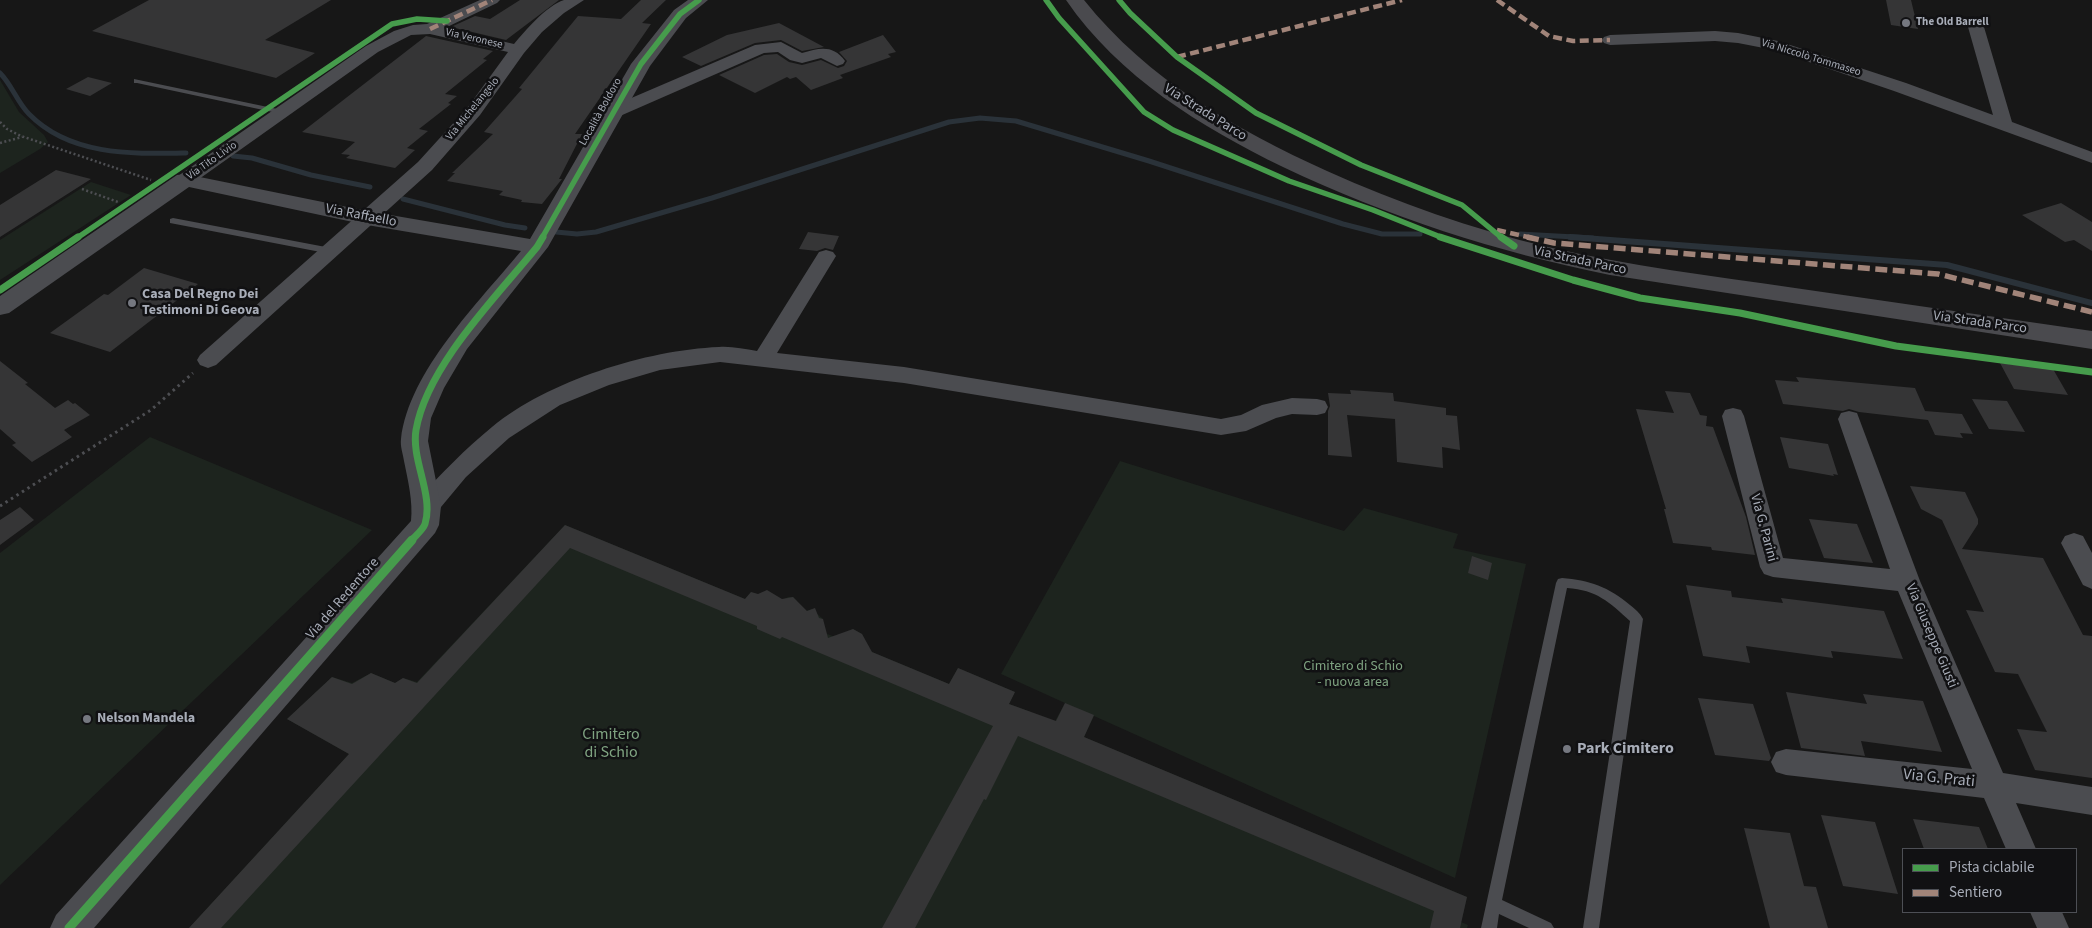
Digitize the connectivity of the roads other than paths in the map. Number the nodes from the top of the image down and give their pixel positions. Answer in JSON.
{"nodes":[{"id":1,"x":492,"y":0,"type":"edge"},
{"id":2,"x":576,"y":0,"type":"edge"},
{"id":3,"x":699,"y":0,"type":"edge"},
{"id":4,"x":1075,"y":0,"type":"edge"},
{"id":5,"x":1976,"y":27,"type":"dead end"},
{"id":6,"x":430,"y":29,"type":"junction"},
{"id":7,"x":1610,"y":40,"type":"dead end"},
{"id":8,"x":518,"y":50,"type":"junction"},
{"id":9,"x":837,"y":61,"type":"dead end"},
{"id":10,"x":138,"y":80,"type":"dead end"},
{"id":11,"x":282,"y":112,"type":"junction"},
{"id":12,"x":614,"y":112,"type":"junction"},
{"id":13,"x":2004,"y":124,"type":"junction"},
{"id":14,"x":2092,"y":158,"type":"edge"},
{"id":15,"x":185,"y":180,"type":"junction"},
{"id":16,"x":367,"y":218,"type":"junction"},
{"id":17,"x":173,"y":222,"type":"dead end"},
{"id":18,"x":540,"y":241,"type":"junction"},
{"id":19,"x":331,"y":251,"type":"junction"},
{"id":20,"x":826,"y":256,"type":"dead end"},
{"id":21,"x":0,"y":307,"type":"edge"},
{"id":22,"x":2092,"y":340,"type":"edge"},
{"id":23,"x":763,"y":358,"type":"junction"},
{"id":24,"x":208,"y":360,"type":"road end"},
{"id":25,"x":1317,"y":407,"type":"dead end"},
{"id":26,"x":1733,"y":416,"type":"dead end"},
{"id":27,"x":1849,"y":419,"type":"dead end"},
{"id":28,"x":427,"y":506,"type":"junction"},
{"id":29,"x":2074,"y":543,"type":"dead end"},
{"id":30,"x":2092,"y":578,"type":"edge"},
{"id":31,"x":1907,"y":580,"type":"junction"},
{"id":32,"x":1786,"y":762,"type":"dead end"},
{"id":33,"x":1994,"y":785,"type":"junction"},
{"id":34,"x":2092,"y":801,"type":"edge"},
{"id":35,"x":2021,"y":848,"type":"edge"},
{"id":36,"x":1494,"y":904,"type":"junction"},
{"id":37,"x":2046,"y":913,"type":"edge"},
{"id":38,"x":69,"y":928,"type":"edge"},
{"id":39,"x":1489,"y":928,"type":"edge"},
{"id":40,"x":1546,"y":928,"type":"edge"},
{"id":41,"x":1591,"y":928,"type":"edge"},
{"id":42,"x":2053,"y":928,"type":"edge"}],
"edges":[{"from":1,"to":6,"type":"street"},
{"from":2,"to":8,"type":"street","name":"Via Michelangelo"},
{"from":3,"to":12,"type":"street","name":"Località Boldoro"},
{"from":4,"to":22,"type":"main road","name":"Via Strada Parco"},
{"from":5,"to":13,"type":"street"},
{"from":6,"to":8,"type":"street","name":"Via Veronese"},
{"from":6,"to":11,"type":"street","name":"Via Tito Livio"},
{"from":7,"to":13,"type":"street","name":"Via Niccolò Tommaseo"},
{"from":8,"to":16,"type":"street","name":"Via Michelangelo"},
{"from":9,"to":12,"type":"street"},
{"from":10,"to":11,"type":"lane"},
{"from":11,"to":15,"type":"street","name":"Via Tito Livio"},
{"from":12,"to":18,"type":"street","name":"Località Boldoro"},
{"from":13,"to":14,"type":"street","name":"Via Niccolò Tommaseo"},
{"from":15,"to":16,"type":"street","name":"Via Raffaello"},
{"from":15,"to":21,"type":"street","name":"Via Tito Livio"},
{"from":16,"to":18,"type":"street","name":"Via Raffaello"},
{"from":16,"to":19,"type":"street","name":"Via Michelangelo"},
{"from":17,"to":19,"type":"lane"},
{"from":18,"to":28,"type":"street","name":"Via del Redentore"},
{"from":19,"to":24,"type":"street","name":"Via Michelangelo"},
{"from":20,"to":23,"type":"street"},
{"from":23,"to":25,"type":"street"},
{"from":23,"to":28,"type":"street"},
{"from":26,"to":31,"type":"street","name":"Via G. Parini"},
{"from":27,"to":31,"type":"street","name":"Via Giuseppe Giusti"},
{"from":28,"to":38,"type":"street","name":"Via del Redentore"},
{"from":29,"to":30,"type":"street"},
{"from":31,"to":33,"type":"street","name":"Via Giuseppe Giusti"},
{"from":32,"to":33,"type":"street","name":"Via G. Prati"},
{"from":33,"to":34,"type":"street","name":"Via G. Prati"},
{"from":33,"to":35,"type":"street","name":"Via Giuseppe Giusti"},
{"from":36,"to":39,"type":"lane"},
{"from":36,"to":40,"type":"lane"},
{"from":36,"to":41,"type":"lane"},
{"from":37,"to":42,"type":"street"}]}
